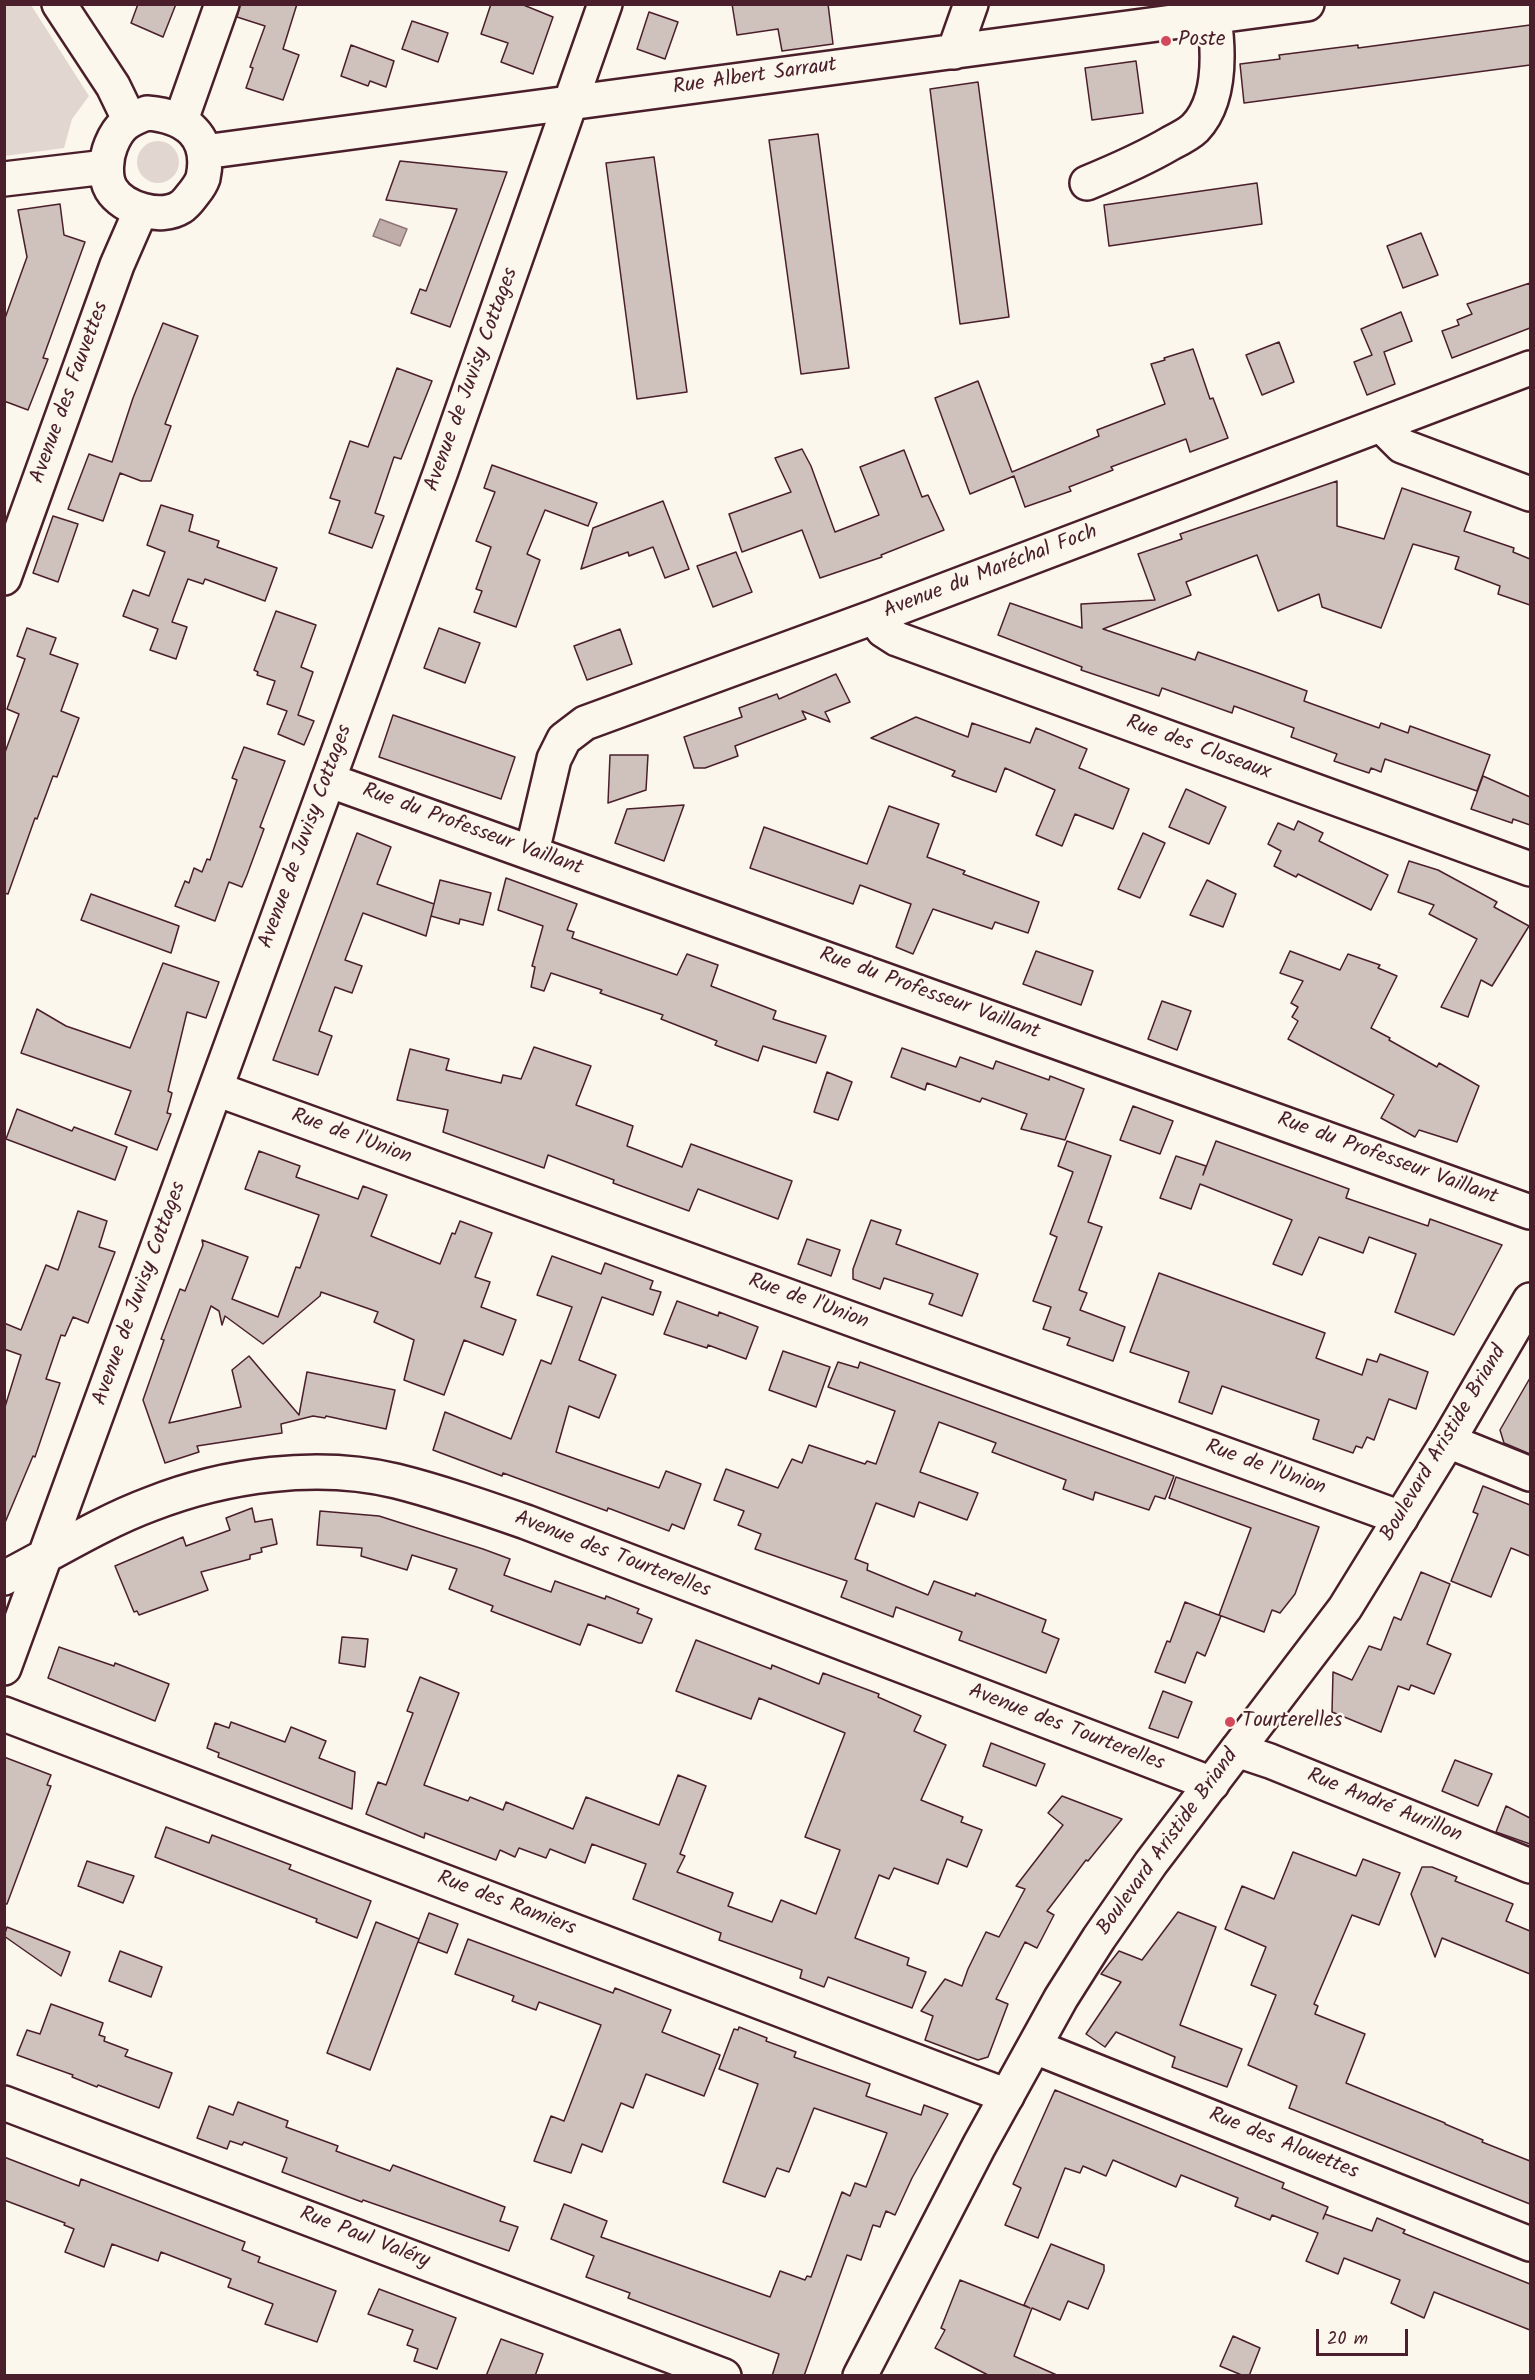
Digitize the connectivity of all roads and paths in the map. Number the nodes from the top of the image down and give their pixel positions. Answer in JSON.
{"nodes":[{"id":1,"x":59,"y":4,"type":"edge"},
{"id":2,"x":222,"y":4,"type":"edge"},
{"id":3,"x":605,"y":4,"type":"edge"},
{"id":4,"x":971,"y":4,"type":"edge"},
{"id":5,"x":1307,"y":4,"type":"edge"},
{"id":6,"x":1214,"y":17,"type":"junction"},
{"id":7,"x":954,"y":52,"type":"junction"},
{"id":8,"x":572,"y":103,"type":"junction"},
{"id":9,"x":129,"y":119,"type":"junction"},
{"id":10,"x":181,"y":120,"type":"junction"},
{"id":11,"x":204,"y":152,"type":"junction"},
{"id":12,"x":106,"y":167,"type":"junction"},
{"id":13,"x":4,"y":179,"type":"edge"},
{"id":14,"x":1087,"y":183,"type":"dead end"},
{"id":15,"x":141,"y":210,"type":"junction"},
{"id":16,"x":1530,"y":368,"type":"edge"},
{"id":17,"x":1381,"y":425,"type":"junction"},
{"id":18,"x":1530,"y":494,"type":"edge"},
{"id":19,"x":4,"y":578,"type":"edge"},
{"id":20,"x":874,"y":617,"type":"junction"},
{"id":21,"x":328,"y":780,"type":"junction"},
{"id":22,"x":532,"y":852,"type":"junction"},
{"id":23,"x":1530,"y":869,"type":"edge"},
{"id":24,"x":216,"y":1089,"type":"junction"},
{"id":25,"x":1530,"y":1212,"type":"edge"},
{"id":26,"x":1530,"y":1300,"type":"edge"},
{"id":27,"x":1449,"y":1441,"type":"junction"},
{"id":28,"x":1530,"y":1474,"type":"edge"},
{"id":29,"x":1401,"y":1518,"type":"junction"},
{"id":30,"x":45,"y":1557,"type":"junction"},
{"id":31,"x":4,"y":1578,"type":"edge"},
{"id":32,"x":4,"y":1668,"type":"edge"},
{"id":33,"x":4,"y":1714,"type":"edge"},
{"id":34,"x":1237,"y":1750,"type":"junction"},
{"id":35,"x":1212,"y":1784,"type":"junction"},
{"id":36,"x":1530,"y":1866,"type":"edge"},
{"id":37,"x":1035,"y":2047,"type":"junction"},
{"id":38,"x":1007,"y":2096,"type":"junction"},
{"id":39,"x":4,"y":2103,"type":"edge"},
{"id":40,"x":1530,"y":2244,"type":"edge"},
{"id":41,"x":866,"y":2374,"type":"edge"},
{"id":42,"x":724,"y":2376,"type":"edge"}],
"edges":[{"from":1,"to":9,"type":"street"},
{"from":2,"to":10,"type":"street"},
{"from":3,"to":8,"type":"street","name":"Avenue de Juvisy Cottages"},
{"from":4,"to":7,"type":"street"},
{"from":5,"to":6,"type":"street","name":"Rue Albert Sarraut"},
{"from":6,"to":7,"type":"street","name":"Rue Albert Sarraut"},
{"from":6,"to":14,"type":"street"},
{"from":7,"to":8,"type":"street","name":"Rue Albert Sarraut"},
{"from":8,"to":11,"type":"street","name":"Rue Albert Sarraut"},
{"from":8,"to":21,"type":"street","name":"Avenue de Juvisy Cottages"},
{"from":9,"to":10,"type":"street"},
{"from":9,"to":12,"type":"street"},
{"from":10,"to":11,"type":"street"},
{"from":11,"to":15,"type":"street"},
{"from":12,"to":13,"type":"street"},
{"from":12,"to":15,"type":"street"},
{"from":15,"to":19,"type":"street","name":"Avenue des Fauvettes"},
{"from":16,"to":17,"type":"street","name":"Avenue du Maréchal Foch"},
{"from":17,"to":18,"type":"street"},
{"from":17,"to":20,"type":"street","name":"Avenue du Maréchal Foch"},
{"from":20,"to":22,"type":"street","name":"Avenue du Maréchal Foch"},
{"from":20,"to":23,"type":"street","name":"Rue des Closeaux"},
{"from":21,"to":22,"type":"street","name":"Rue du Professeur Vaillant"},
{"from":21,"to":24,"type":"street","name":"Avenue de Juvisy Cottages"},
{"from":22,"to":25,"type":"street","name":"Rue du Professeur Vaillant"},
{"from":24,"to":29,"type":"street","name":"Rue de l'Union"},
{"from":24,"to":30,"type":"street","name":"Avenue de Juvisy Cottages"},
{"from":26,"to":27,"type":"street","name":"Boulevard Aristide Briand"},
{"from":27,"to":28,"type":"street"},
{"from":27,"to":29,"type":"street","name":"Boulevard Aristide Briand"},
{"from":29,"to":34,"type":"street","name":"Boulevard Aristide Briand"},
{"from":30,"to":31,"type":"street","name":"Avenue des Tourterelles"},
{"from":30,"to":32,"type":"street","name":"Avenue de Juvisy Cottages"},
{"from":30,"to":35,"type":"street","name":"Avenue des Tourterelles"},
{"from":33,"to":38,"type":"street","name":"Rue des Ramiers"},
{"from":34,"to":35,"type":"street","name":"Boulevard Aristide Briand"},
{"from":34,"to":36,"type":"street","name":"Rue André Aurillon"},
{"from":35,"to":37,"type":"street","name":"Boulevard Aristide Briand"},
{"from":37,"to":38,"type":"street","name":"Boulevard Aristide Briand"},
{"from":37,"to":40,"type":"street","name":"Rue des Alouettes"},
{"from":38,"to":41,"type":"street","name":"Boulevard Aristide Briand"},
{"from":39,"to":42,"type":"street","name":"Rue Paul Valéry"}]}
